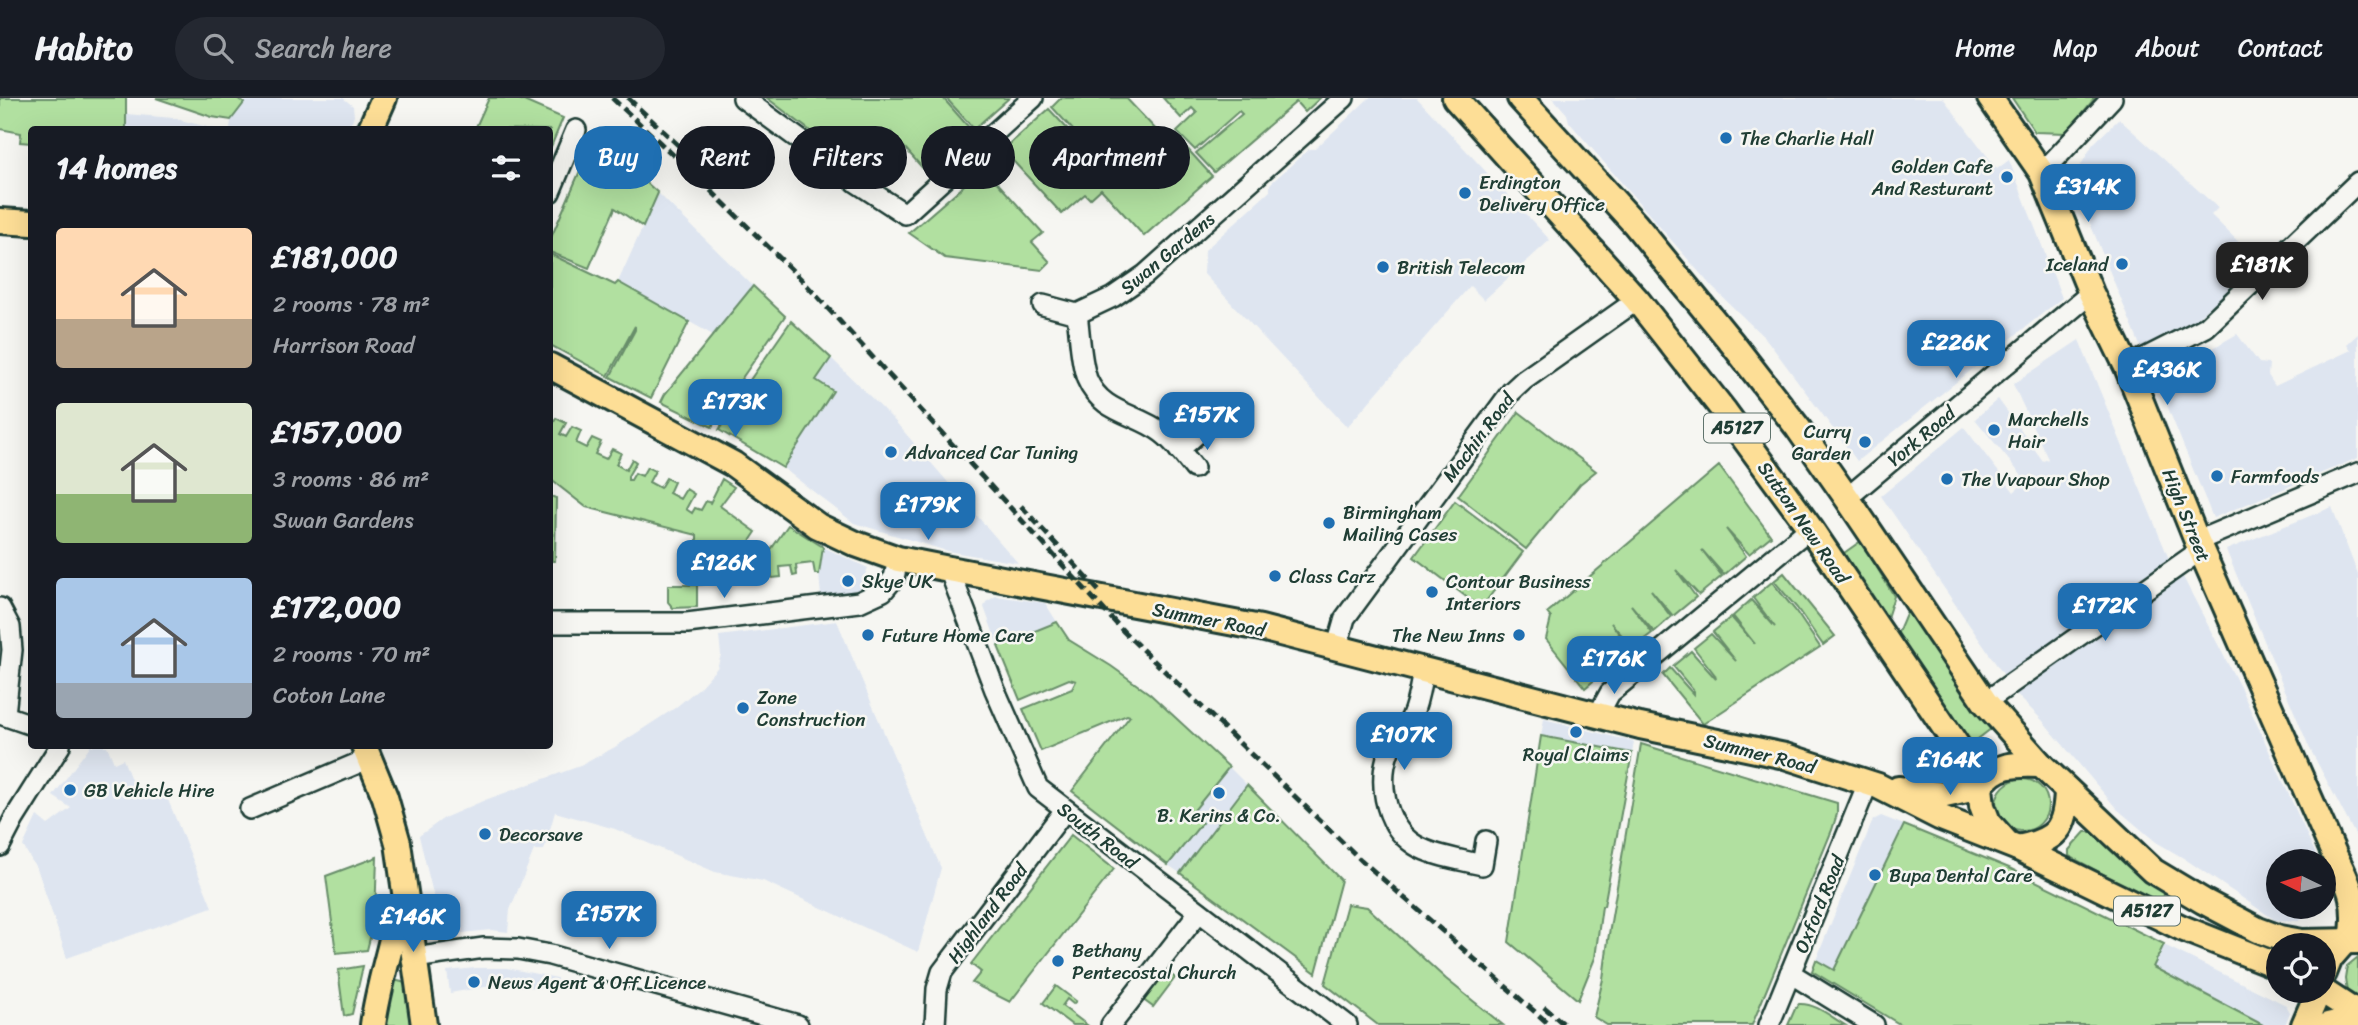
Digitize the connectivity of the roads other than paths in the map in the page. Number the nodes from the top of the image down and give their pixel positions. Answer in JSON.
{"nodes":[{"id":1,"x":743,"y":98,"type":"edge"},
{"id":2,"x":1033,"y":98,"type":"edge"},
{"id":3,"x":1344,"y":98,"type":"edge"},
{"id":4,"x":1455,"y":98,"type":"edge"},
{"id":5,"x":1990,"y":98,"type":"edge"},
{"id":6,"x":2112,"y":98,"type":"edge"},
{"id":7,"x":379,"y":100,"type":"edge"},
{"id":8,"x":1531,"y":102,"type":"edge"},
{"id":9,"x":371,"y":126,"type":"edge"},
{"id":10,"x":574,"y":135,"type":"edge"},
{"id":11,"x":2042,"y":173,"type":"junction"},
{"id":12,"x":2358,"y":182,"type":"edge"},
{"id":13,"x":553,"y":185,"type":"edge"},
{"id":14,"x":0,"y":221,"type":"edge"},
{"id":15,"x":28,"y":223,"type":"edge"},
{"id":16,"x":2091,"y":293,"type":"junction"},
{"id":17,"x":1637,"y":300,"type":"junction"},
{"id":18,"x":1043,"y":305,"type":"dead end"},
{"id":19,"x":1077,"y":314,"type":"junction"},
{"id":20,"x":2127,"y":367,"type":"junction"},
{"id":21,"x":553,"y":368,"type":"edge"},
{"id":22,"x":1208,"y":424,"type":"dead end"},
{"id":23,"x":1179,"y":450,"type":"junction"},
{"id":24,"x":1194,"y":468,"type":"dead end"},
{"id":25,"x":2358,"y":473,"type":"edge"},
{"id":26,"x":1847,"y":498,"type":"junction"},
{"id":27,"x":1811,"y":528,"type":"junction"},
{"id":28,"x":2199,"y":545,"type":"junction"},
{"id":29,"x":898,"y":559,"type":"junction"},
{"id":30,"x":949,"y":569,"type":"junction"},
{"id":31,"x":0,"y":608,"type":"edge"},
{"id":32,"x":553,"y":623,"type":"edge"},
{"id":33,"x":1337,"y":646,"type":"junction"},
{"id":34,"x":1423,"y":671,"type":"junction"},
{"id":35,"x":1985,"y":702,"type":"junction"},
{"id":36,"x":2,"y":714,"type":"edge"},
{"id":37,"x":1598,"y":715,"type":"junction"},
{"id":38,"x":28,"y":724,"type":"edge"},
{"id":39,"x":58,"y":749,"type":"edge"},
{"id":40,"x":367,"y":752,"type":"edge"},
{"id":41,"x":2041,"y":765,"type":"junction"},
{"id":42,"x":1873,"y":784,"type":"junction"},
{"id":43,"x":1980,"y":787,"type":"junction"},
{"id":44,"x":2067,"y":790,"type":"junction"},
{"id":45,"x":250,"y":809,"type":"dead end"},
{"id":46,"x":1066,"y":810,"type":"junction"},
{"id":47,"x":1486,"y":841,"type":"dead end"},
{"id":48,"x":2012,"y":845,"type":"junction"},
{"id":49,"x":0,"y":846,"type":"edge"},
{"id":50,"x":403,"y":878,"type":"junction"},
{"id":51,"x":1199,"y":912,"type":"junction"},
{"id":52,"x":2352,"y":941,"type":"edge"},
{"id":53,"x":2336,"y":953,"type":"edge"},
{"id":54,"x":414,"y":958,"type":"junction"},
{"id":55,"x":2266,"y":961,"type":"edge"},
{"id":56,"x":1790,"y":973,"type":"junction"},
{"id":57,"x":2336,"y":1001,"type":"edge"},
{"id":58,"x":2314,"y":1003,"type":"edge"},
{"id":59,"x":2358,"y":1016,"type":"edge"},
{"id":60,"x":373,"y":1025,"type":"edge"},
{"id":61,"x":424,"y":1025,"type":"edge"},
{"id":62,"x":798,"y":1025,"type":"edge"},
{"id":63,"x":934,"y":1025,"type":"edge"},
{"id":64,"x":1111,"y":1025,"type":"edge"},
{"id":65,"x":1347,"y":1025,"type":"edge"},
{"id":66,"x":1769,"y":1025,"type":"edge"},
{"id":67,"x":1874,"y":1025,"type":"edge"},
{"id":68,"x":2304,"y":1025,"type":"edge"},
{"id":69,"x":2328,"y":1025,"type":"edge"}],
"edges":[{"from":1,"to":2,"type":"street"},
{"from":3,"to":19,"type":"street","name":"Swan Gardens"},
{"from":4,"to":17,"type":"main road","name":"Sutton New Road","number":"A5127"},
{"from":5,"to":11,"type":"main road","name":"High Street"},
{"from":6,"to":11,"type":"street"},
{"from":7,"to":9,"type":"main road"},
{"from":8,"to":26,"type":"main road","number":"A5127"},
{"from":10,"to":13,"type":"street"},
{"from":11,"to":16,"type":"main road","name":"High Street"},
{"from":12,"to":20,"type":"street"},
{"from":14,"to":15,"type":"main road"},
{"from":16,"to":20,"type":"main road","name":"High Street"},
{"from":16,"to":26,"type":"street","name":"York Road"},
{"from":17,"to":27,"type":"main road","name":"Sutton New Road","number":"A5127"},
{"from":17,"to":33,"type":"street","name":"Machin Road"},
{"from":18,"to":19,"type":"street"},
{"from":19,"to":23,"type":"street"},
{"from":20,"to":28,"type":"main road","name":"High Street"},
{"from":21,"to":29,"type":"main road","name":"Summer Road"},
{"from":22,"to":23,"type":"street"},
{"from":23,"to":24,"type":"street"},
{"from":25,"to":28,"type":"street"},
{"from":26,"to":35,"type":"main road","number":"A5127"},
{"from":27,"to":37,"type":"street"},
{"from":27,"to":43,"type":"main road","name":"Sutton New Road","number":"A5127"},
{"from":28,"to":35,"type":"street"},
{"from":28,"to":52,"type":"main road","name":"High Street"},
{"from":29,"to":30,"type":"main road","name":"Summer Road"},
{"from":29,"to":32,"type":"street"},
{"from":30,"to":33,"type":"main road","name":"Summer Road"},
{"from":30,"to":46,"type":"street","name":"South Road"},
{"from":31,"to":36,"type":"street"},
{"from":33,"to":34,"type":"main road","name":"Summer Road"},
{"from":34,"to":37,"type":"main road","name":"Summer Road"},
{"from":34,"to":47,"type":"street"},
{"from":35,"to":41,"type":"main road","number":"A5127"},
{"from":36,"to":38,"type":"street"},
{"from":37,"to":42,"type":"main road","name":"Summer Road"},
{"from":39,"to":49,"type":"street"},
{"from":40,"to":45,"type":"street"},
{"from":40,"to":50,"type":"main road"},
{"from":41,"to":43,"type":"main road"},
{"from":41,"to":44,"type":"main road","number":"A5127"},
{"from":42,"to":43,"type":"main road","name":"Summer Road"},
{"from":42,"to":48,"type":"main road","name":"Summer Road"},
{"from":42,"to":56,"type":"street","name":"Oxford Road"},
{"from":43,"to":48,"type":"main road","name":"Sutton New Road","number":"A5127"},
{"from":44,"to":48,"type":"main road"},
{"from":44,"to":52,"type":"main road","number":"A5127"},
{"from":46,"to":51,"type":"street","name":"South Road"},
{"from":46,"to":63,"type":"street","name":"Highland Road"},
{"from":48,"to":55,"type":"main road","name":"Summer Road","number":"A5127"},
{"from":50,"to":54,"type":"main road"},
{"from":50,"to":60,"type":"main road"},
{"from":51,"to":64,"type":"street"},
{"from":51,"to":65,"type":"street","name":"South Road"},
{"from":52,"to":53,"type":"main road"},
{"from":54,"to":61,"type":"main road"},
{"from":54,"to":62,"type":"street"},
{"from":56,"to":66,"type":"street","name":"Oxford Road"},
{"from":56,"to":67,"type":"street"},
{"from":57,"to":59,"type":"main road"},
{"from":58,"to":68,"type":"main road"},
{"from":59,"to":69,"type":"main road"}]}
